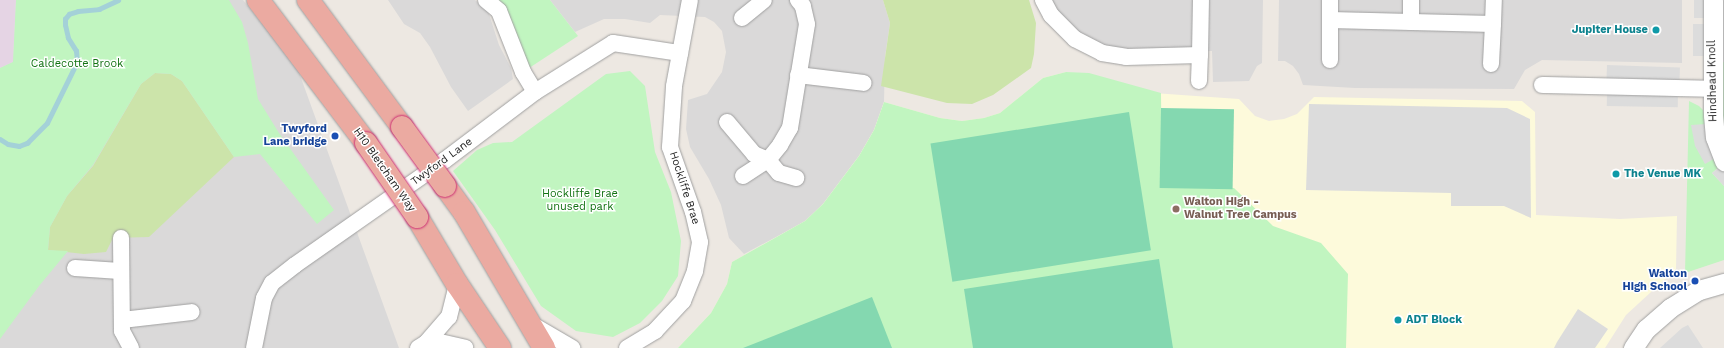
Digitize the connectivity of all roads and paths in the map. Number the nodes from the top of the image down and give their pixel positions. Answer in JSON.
{"nodes":[{"id":1,"x":258,"y":0,"type":"edge"},
{"id":2,"x":308,"y":0,"type":"edge"},
{"id":3,"x":486,"y":0,"type":"edge"},
{"id":4,"x":690,"y":0,"type":"edge"},
{"id":5,"x":764,"y":0,"type":"edge"},
{"id":6,"x":1043,"y":0,"type":"edge"},
{"id":7,"x":1201,"y":0,"type":"edge"},
{"id":8,"x":1330,"y":0,"type":"edge"},
{"id":9,"x":1411,"y":0,"type":"edge"},
{"id":10,"x":1494,"y":0,"type":"edge"},
{"id":11,"x":1713,"y":0,"type":"edge"},
{"id":12,"x":804,"y":2,"type":"edge"},
{"id":13,"x":742,"y":18,"type":"dead end"},
{"id":14,"x":1330,"y":20,"type":"junction"},
{"id":15,"x":1411,"y":22,"type":"junction"},
{"id":16,"x":1493,"y":24,"type":"junction"},
{"id":17,"x":680,"y":53,"type":"junction"},
{"id":18,"x":1200,"y":55,"type":"junction"},
{"id":19,"x":1330,"y":60,"type":"dead end"},
{"id":20,"x":1491,"y":64,"type":"dead end"},
{"id":21,"x":798,"y":74,"type":"junction"},
{"id":22,"x":1199,"y":81,"type":"dead end"},
{"id":23,"x":864,"y":83,"type":"dead end"},
{"id":24,"x":1542,"y":85,"type":"dead end"},
{"id":25,"x":1712,"y":89,"type":"junction"},
{"id":26,"x":535,"y":92,"type":"junction"},
{"id":27,"x":727,"y":122,"type":"dead end"},
{"id":28,"x":768,"y":160,"type":"junction"},
{"id":29,"x":1724,"y":161,"type":"edge"},
{"id":30,"x":744,"y":176,"type":"dead end"},
{"id":31,"x":796,"y":178,"type":"dead end"},
{"id":32,"x":121,"y":238,"type":"dead end"},
{"id":33,"x":75,"y":268,"type":"dead end"},
{"id":34,"x":120,"y":271,"type":"junction"},
{"id":35,"x":1724,"y":283,"type":"edge"},
{"id":36,"x":457,"y":284,"type":"junction"},
{"id":37,"x":192,"y":312,"type":"dead end"},
{"id":38,"x":122,"y":320,"type":"junction"},
{"id":39,"x":528,"y":322,"type":"junction"},
{"id":40,"x":422,"y":345,"type":"edge"},
{"id":41,"x":131,"y":348,"type":"edge"},
{"id":42,"x":254,"y":348,"type":"edge"},
{"id":43,"x":465,"y":348,"type":"edge"},
{"id":44,"x":500,"y":348,"type":"edge"},
{"id":45,"x":544,"y":348,"type":"edge"},
{"id":46,"x":572,"y":348,"type":"edge"},
{"id":47,"x":627,"y":348,"type":"edge"},
{"id":48,"x":1633,"y":348,"type":"edge"}],
"edges":[{"from":1,"to":36,"type":"highway","name":"H10 Bletcham Way","bridge":true},
{"from":2,"to":39,"type":"highway","bridge":true},
{"from":3,"to":26,"type":"street"},
{"from":4,"to":17,"type":"street","name":"Hockliffe Brae"},
{"from":5,"to":13,"type":"street"},
{"from":6,"to":18,"type":"street"},
{"from":7,"to":18,"type":"street"},
{"from":8,"to":14,"type":"street"},
{"from":9,"to":15,"type":"street"},
{"from":10,"to":16,"type":"street"},
{"from":11,"to":25,"type":"street","name":"Hindhead Knoll"},
{"from":12,"to":21,"type":"street"},
{"from":14,"to":15,"type":"street"},
{"from":14,"to":19,"type":"street"},
{"from":15,"to":16,"type":"street"},
{"from":16,"to":20,"type":"street"},
{"from":17,"to":26,"type":"street","name":"Twyford Lane"},
{"from":17,"to":47,"type":"street","name":"Hockliffe Brae"},
{"from":18,"to":22,"type":"street"},
{"from":21,"to":23,"type":"street"},
{"from":21,"to":28,"type":"street"},
{"from":24,"to":25,"type":"street"},
{"from":25,"to":29,"type":"street","name":"Hindhead Knoll"},
{"from":26,"to":42,"type":"street","name":"Twyford Lane"},
{"from":27,"to":28,"type":"street"},
{"from":28,"to":30,"type":"street"},
{"from":28,"to":31,"type":"street"},
{"from":32,"to":34,"type":"street"},
{"from":33,"to":34,"type":"street"},
{"from":34,"to":38,"type":"street"},
{"from":35,"to":48,"type":"street"},
{"from":36,"to":40,"type":"street"},
{"from":36,"to":44,"type":"highway","name":"H10 Bletcham Way"},
{"from":37,"to":38,"type":"street"},
{"from":38,"to":41,"type":"street"},
{"from":39,"to":45,"type":"highway"},
{"from":39,"to":46,"type":"street"},
{"from":40,"to":43,"type":"street"}]}
